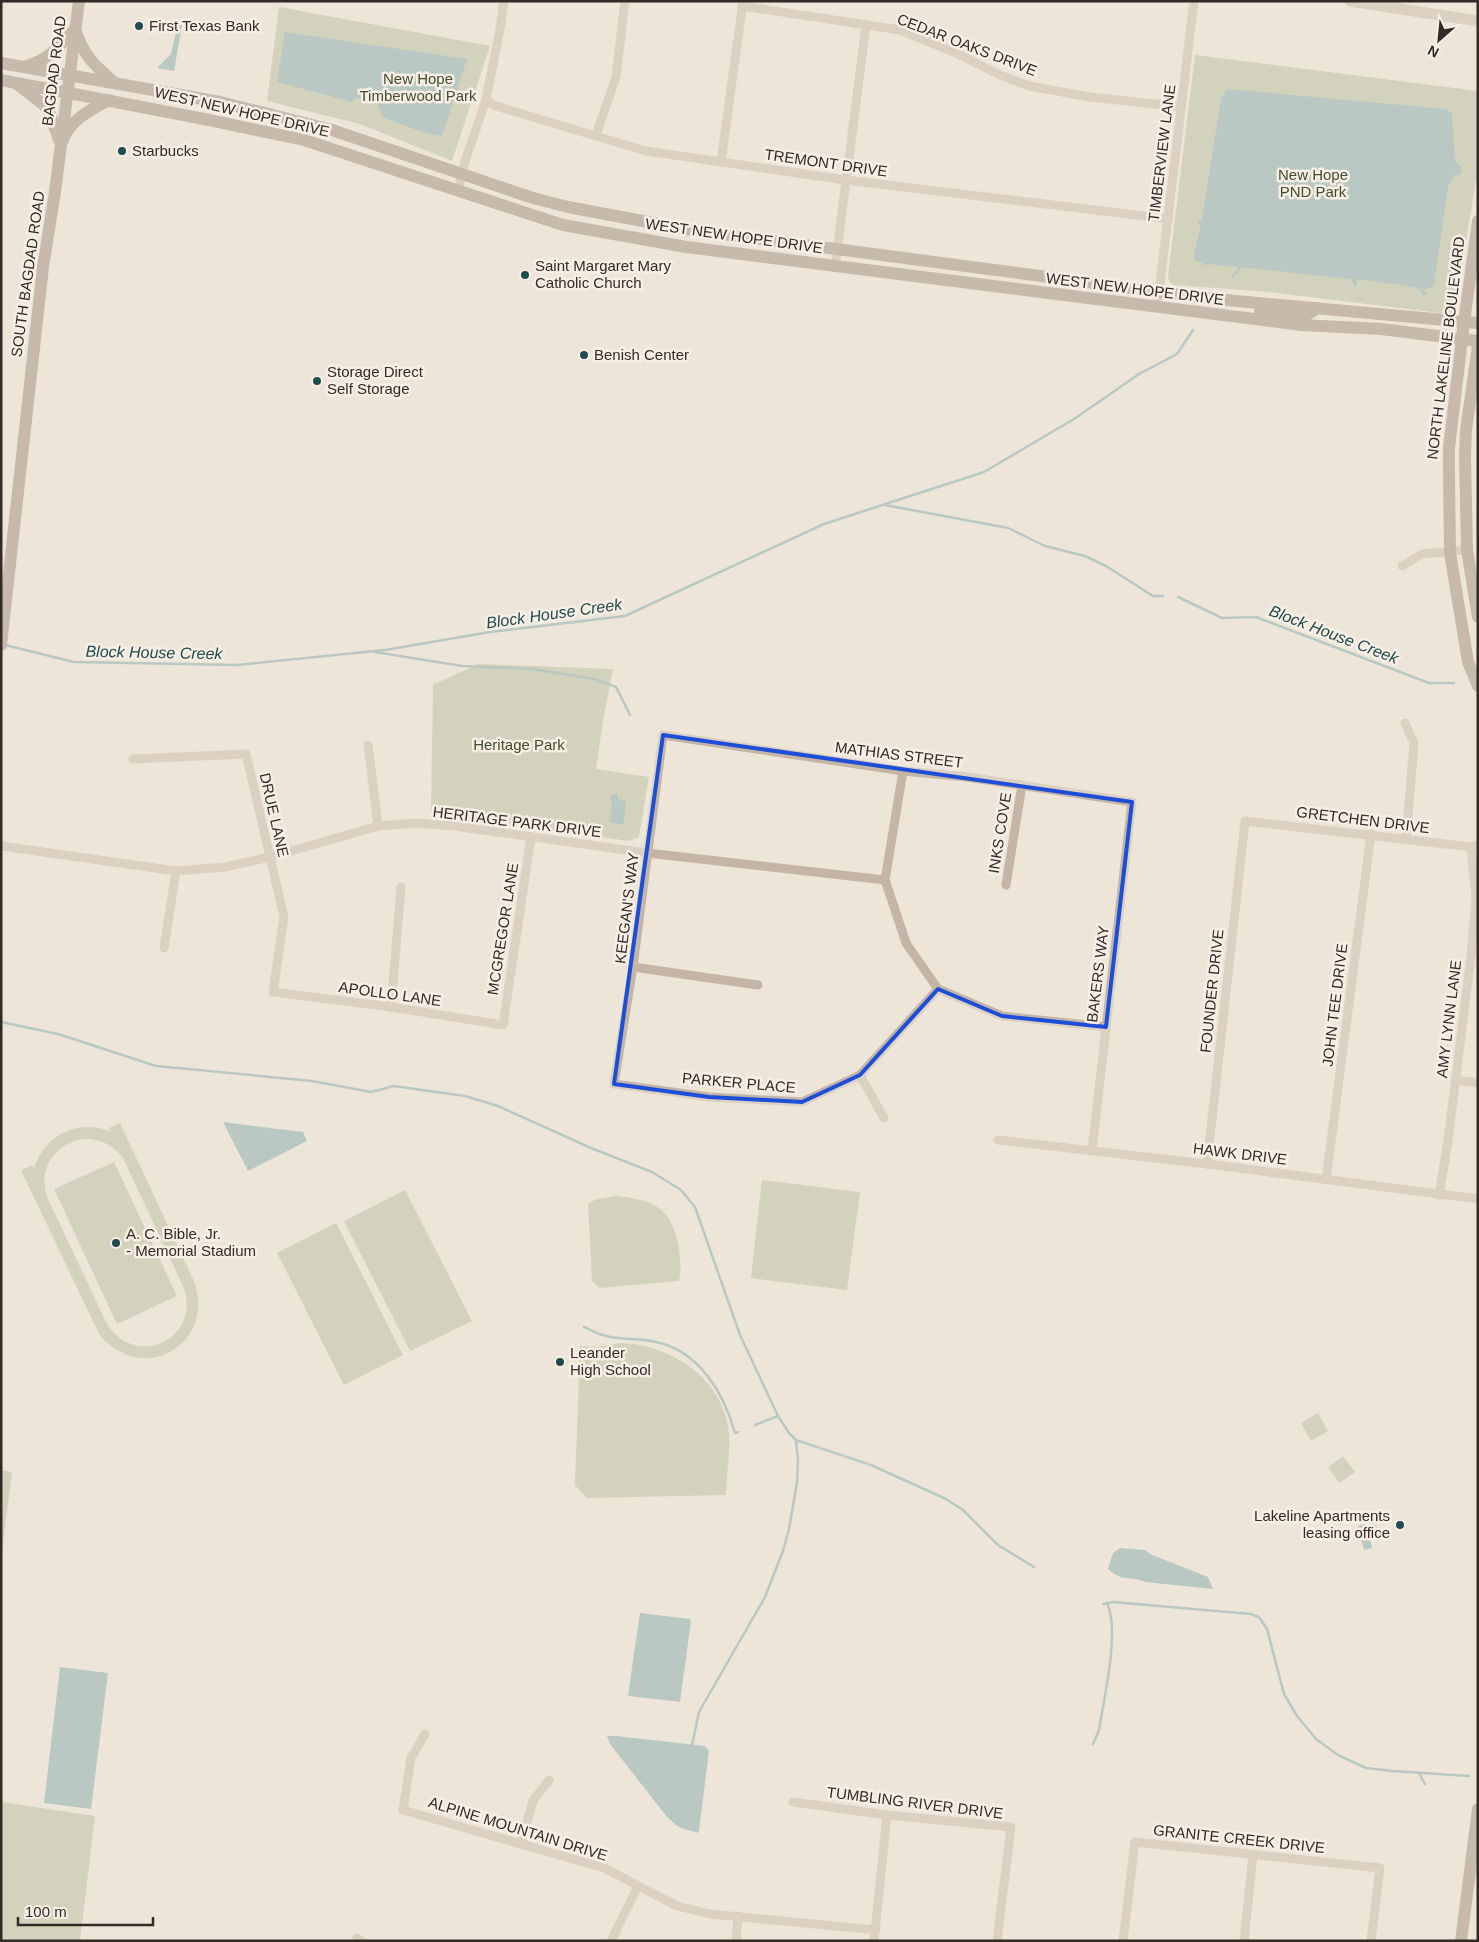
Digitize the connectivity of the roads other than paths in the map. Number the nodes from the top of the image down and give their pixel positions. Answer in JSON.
{"nodes":[{"id":1,"x":79,"y":1,"type":"edge"},
{"id":2,"x":504,"y":1,"type":"edge"},
{"id":3,"x":625,"y":1,"type":"edge"},
{"id":4,"x":1194,"y":1,"type":"edge"},
{"id":5,"x":1350,"y":1,"type":"edge"},
{"id":6,"x":743,"y":4,"type":"edge"},
{"id":7,"x":1478,"y":21,"type":"edge"},
{"id":8,"x":866,"y":25,"type":"junction"},
{"id":9,"x":75,"y":29,"type":"junction"},
{"id":10,"x":1,"y":63,"type":"edge"},
{"id":11,"x":24,"y":67,"type":"junction"},
{"id":12,"x":70,"y":74,"type":"junction"},
{"id":13,"x":1,"y":80,"type":"edge"},
{"id":14,"x":14,"y":82,"type":"junction"},
{"id":15,"x":115,"y":83,"type":"junction"},
{"id":16,"x":67,"y":92,"type":"junction"},
{"id":17,"x":108,"y":100,"type":"junction"},
{"id":18,"x":486,"y":100,"type":"junction"},
{"id":19,"x":1182,"y":107,"type":"junction"},
{"id":20,"x":596,"y":135,"type":"junction"},
{"id":21,"x":61,"y":145,"type":"junction"},
{"id":22,"x":721,"y":162,"type":"junction"},
{"id":23,"x":463,"y":174,"type":"junction"},
{"id":24,"x":845,"y":180,"type":"junction"},
{"id":25,"x":458,"y":191,"type":"junction"},
{"id":26,"x":1169,"y":219,"type":"junction"},
{"id":27,"x":1478,"y":221,"type":"edge"},
{"id":28,"x":836,"y":250,"type":"junction"},
{"id":29,"x":835,"y":267,"type":"junction"},
{"id":30,"x":1160,"y":291,"type":"junction"},
{"id":31,"x":1158,"y":308,"type":"junction"},
{"id":32,"x":1318,"y":308,"type":"junction"},
{"id":33,"x":1240,"y":318,"type":"junction"},
{"id":34,"x":1464,"y":322,"type":"junction"},
{"id":35,"x":1478,"y":323,"type":"edge"},
{"id":36,"x":1462,"y":340,"type":"junction"},
{"id":37,"x":1478,"y":341,"type":"edge"},
{"id":38,"x":1478,"y":346,"type":"edge"},
{"id":39,"x":1467,"y":550,"type":"junction"},
{"id":40,"x":1450,"y":553,"type":"junction"},
{"id":41,"x":1402,"y":566,"type":"dead end"},
{"id":42,"x":1478,"y":617,"type":"edge"},
{"id":43,"x":1,"y":645,"type":"edge"},
{"id":44,"x":1478,"y":686,"type":"edge"},
{"id":45,"x":1405,"y":723,"type":"dead end"},
{"id":46,"x":664,"y":735,"type":"joint"},
{"id":47,"x":368,"y":745,"type":"dead end"},
{"id":48,"x":133,"y":759,"type":"dead end"},
{"id":49,"x":903,"y":771,"type":"junction"},
{"id":50,"x":1022,"y":786,"type":"junction"},
{"id":51,"x":1132,"y":802,"type":"joint"},
{"id":52,"x":1245,"y":821,"type":"joint"},
{"id":53,"x":378,"y":826,"type":"junction"},
{"id":54,"x":1371,"y":834,"type":"junction"},
{"id":55,"x":531,"y":837,"type":"junction"},
{"id":56,"x":1406,"y":839,"type":"junction"},
{"id":57,"x":1,"y":846,"type":"edge"},
{"id":58,"x":1474,"y":846,"type":"edge"},
{"id":59,"x":647,"y":853,"type":"junction"},
{"id":60,"x":270,"y":856,"type":"junction"},
{"id":61,"x":176,"y":871,"type":"junction"},
{"id":62,"x":885,"y":880,"type":"junction"},
{"id":63,"x":1006,"y":885,"type":"dead end"},
{"id":64,"x":401,"y":887,"type":"dead end"},
{"id":65,"x":164,"y":948,"type":"dead end"},
{"id":66,"x":1474,"y":956,"type":"edge"},
{"id":67,"x":633,"y":966,"type":"junction"},
{"id":68,"x":758,"y":985,"type":"dead end"},
{"id":69,"x":938,"y":989,"type":"junction"},
{"id":70,"x":273,"y":992,"type":"joint"},
{"id":71,"x":391,"y":1007,"type":"junction"},
{"id":72,"x":502,"y":1026,"type":"joint"},
{"id":73,"x":1106,"y":1027,"type":"junction"},
{"id":74,"x":860,"y":1075,"type":"junction"},
{"id":75,"x":1455,"y":1080,"type":"junction"},
{"id":76,"x":1478,"y":1083,"type":"edge"},
{"id":77,"x":614,"y":1084,"type":"joint"},
{"id":78,"x":884,"y":1118,"type":"dead end"},
{"id":79,"x":998,"y":1140,"type":"dead end"},
{"id":80,"x":1092,"y":1150,"type":"junction"},
{"id":81,"x":1207,"y":1164,"type":"junction"},
{"id":82,"x":1326,"y":1180,"type":"junction"},
{"id":83,"x":1439,"y":1195,"type":"junction"},
{"id":84,"x":1478,"y":1200,"type":"edge"},
{"id":85,"x":425,"y":1734,"type":"dead end"},
{"id":86,"x":549,"y":1780,"type":"dead end"},
{"id":87,"x":793,"y":1802,"type":"dead end"},
{"id":88,"x":1478,"y":1809,"type":"edge"},
{"id":89,"x":887,"y":1815,"type":"junction"},
{"id":90,"x":521,"y":1842,"type":"junction"},
{"id":91,"x":1253,"y":1855,"type":"junction"},
{"id":92,"x":638,"y":1886,"type":"junction"},
{"id":93,"x":738,"y":1916,"type":"junction"},
{"id":94,"x":876,"y":1930,"type":"junction"},
{"id":95,"x":611,"y":1941,"type":"edge"},
{"id":96,"x":736,"y":1941,"type":"edge"},
{"id":97,"x":874,"y":1941,"type":"edge"},
{"id":98,"x":997,"y":1941,"type":"edge"},
{"id":99,"x":1122,"y":1941,"type":"edge"},
{"id":100,"x":1244,"y":1941,"type":"edge"},
{"id":101,"x":1371,"y":1941,"type":"edge"},
{"id":102,"x":1461,"y":1941,"type":"edge"}],
"edges":[{"from":1,"to":9,"type":"main road","name":"BAGDAD ROAD"},
{"from":2,"to":18,"type":"street"},
{"from":3,"to":20,"type":"street"},
{"from":4,"to":19,"type":"street","name":"TIMBERVIEW LANE"},
{"from":5,"to":7,"type":"street"},
{"from":6,"to":8,"type":"street","name":"CEDAR OAKS DRIVE"},
{"from":6,"to":22,"type":"street"},
{"from":8,"to":19,"type":"street","name":"CEDAR OAKS DRIVE"},
{"from":8,"to":24,"type":"street"},
{"from":9,"to":11,"type":"main road"},
{"from":9,"to":12,"type":"main road","name":"BAGDAD ROAD"},
{"from":9,"to":15,"type":"main road"},
{"from":10,"to":11,"type":"main road","name":"WEST NEW HOPE DRIVE"},
{"from":11,"to":12,"type":"main road","name":"WEST NEW HOPE DRIVE"},
{"from":12,"to":15,"type":"main road","name":"WEST NEW HOPE DRIVE"},
{"from":12,"to":16,"type":"main road","name":"BAGDAD ROAD"},
{"from":13,"to":14,"type":"main road","name":"WEST NEW HOPE DRIVE"},
{"from":14,"to":16,"type":"main road","name":"WEST NEW HOPE DRIVE"},
{"from":14,"to":21,"type":"main road"},
{"from":15,"to":23,"type":"main road","name":"WEST NEW HOPE DRIVE"},
{"from":16,"to":17,"type":"main road","name":"WEST NEW HOPE DRIVE"},
{"from":16,"to":21,"type":"main road","name":"BAGDAD ROAD"},
{"from":17,"to":21,"type":"main road"},
{"from":17,"to":25,"type":"main road","name":"WEST NEW HOPE DRIVE"},
{"from":18,"to":20,"type":"street","name":"TREMONT DRIVE"},
{"from":18,"to":23,"type":"street"},
{"from":19,"to":26,"type":"street","name":"TIMBERVIEW LANE"},
{"from":20,"to":22,"type":"street","name":"TREMONT DRIVE"},
{"from":21,"to":43,"type":"main road","name":"SOUTH BAGDAD ROAD"},
{"from":22,"to":24,"type":"street","name":"TREMONT DRIVE"},
{"from":23,"to":25,"type":"street"},
{"from":23,"to":28,"type":"main road","name":"WEST NEW HOPE DRIVE"},
{"from":24,"to":26,"type":"street","name":"TREMONT DRIVE"},
{"from":24,"to":28,"type":"street"},
{"from":25,"to":29,"type":"main road","name":"WEST NEW HOPE DRIVE"},
{"from":26,"to":30,"type":"street","name":"TIMBERVIEW LANE"},
{"from":27,"to":34,"type":"main road","name":"NORTH LAKELINE BOULEVARD"},
{"from":28,"to":29,"type":"street"},
{"from":28,"to":30,"type":"main road","name":"WEST NEW HOPE DRIVE"},
{"from":29,"to":31,"type":"main road","name":"WEST NEW HOPE DRIVE"},
{"from":30,"to":31,"type":"street","name":"TIMBERVIEW LANE"},
{"from":30,"to":32,"type":"main road","name":"WEST NEW HOPE DRIVE"},
{"from":31,"to":33,"type":"main road","name":"WEST NEW HOPE DRIVE"},
{"from":32,"to":33,"type":"main road"},
{"from":32,"to":34,"type":"main road","name":"WEST NEW HOPE DRIVE"},
{"from":33,"to":36,"type":"main road","name":"WEST NEW HOPE DRIVE"},
{"from":34,"to":35,"type":"main road","name":"WEST NEW HOPE DRIVE"},
{"from":34,"to":36,"type":"main road","name":"NORTH LAKELINE BOULEVARD"},
{"from":36,"to":37,"type":"main road","name":"WEST NEW HOPE DRIVE"},
{"from":36,"to":40,"type":"main road","name":"NORTH LAKELINE BOULEVARD"},
{"from":38,"to":39,"type":"main road","name":"NORTH LAKELINE BOULEVARD"},
{"from":39,"to":40,"type":"street"},
{"from":39,"to":42,"type":"main road","name":"NORTH LAKELINE BOULEVARD"},
{"from":40,"to":41,"type":"street"},
{"from":40,"to":44,"type":"main road","name":"NORTH LAKELINE BOULEVARD"},
{"from":45,"to":56,"type":"street"},
{"from":46,"to":49,"type":"street","name":"MATHIAS STREET"},
{"from":46,"to":59,"type":"street","name":"KEEGAN'S WAY"},
{"from":47,"to":53,"type":"street"},
{"from":48,"to":60,"type":"street","name":"DRUE LANE"},
{"from":49,"to":50,"type":"street","name":"MATHIAS STREET"},
{"from":49,"to":62,"type":"street"},
{"from":50,"to":51,"type":"street","name":"MATHIAS STREET"},
{"from":50,"to":63,"type":"street","name":"INKS COVE"},
{"from":51,"to":73,"type":"street","name":"BAKERS WAY"},
{"from":52,"to":54,"type":"street","name":"GRETCHEN DRIVE"},
{"from":52,"to":81,"type":"street","name":"FOUNDER DRIVE"},
{"from":53,"to":55,"type":"street","name":"HERITAGE PARK DRIVE"},
{"from":53,"to":60,"type":"street","name":"HERITAGE PARK DRIVE"},
{"from":54,"to":56,"type":"street","name":"GRETCHEN DRIVE"},
{"from":54,"to":82,"type":"street","name":"JOHN TEE DRIVE"},
{"from":55,"to":59,"type":"street","name":"HERITAGE PARK DRIVE"},
{"from":55,"to":72,"type":"street","name":"MCGREGOR LANE"},
{"from":56,"to":58,"type":"street","name":"GRETCHEN DRIVE"},
{"from":57,"to":61,"type":"street","name":"HERITAGE PARK DRIVE"},
{"from":58,"to":66,"type":"street","name":"AMY LYNN LANE"},
{"from":59,"to":62,"type":"street","name":"HERITAGE PARK DRIVE"},
{"from":59,"to":67,"type":"street","name":"KEEGAN'S WAY"},
{"from":60,"to":61,"type":"street","name":"HERITAGE PARK DRIVE"},
{"from":60,"to":70,"type":"street","name":"DRUE LANE"},
{"from":61,"to":65,"type":"street"},
{"from":62,"to":69,"type":"street"},
{"from":64,"to":71,"type":"street"},
{"from":66,"to":75,"type":"street","name":"AMY LYNN LANE"},
{"from":67,"to":68,"type":"street"},
{"from":67,"to":77,"type":"street","name":"KEEGAN'S WAY"},
{"from":69,"to":73,"type":"street"},
{"from":69,"to":74,"type":"street","name":"PARKER PLACE"},
{"from":70,"to":71,"type":"street","name":"APOLLO LANE"},
{"from":71,"to":72,"type":"street","name":"APOLLO LANE"},
{"from":73,"to":80,"type":"street","name":"BAKERS WAY"},
{"from":74,"to":77,"type":"street","name":"PARKER PLACE"},
{"from":74,"to":78,"type":"street"},
{"from":75,"to":76,"type":"street"},
{"from":75,"to":83,"type":"street","name":"AMY LYNN LANE"},
{"from":79,"to":80,"type":"street","name":"HAWK DRIVE"},
{"from":80,"to":81,"type":"street","name":"HAWK DRIVE"},
{"from":81,"to":82,"type":"street","name":"HAWK DRIVE"},
{"from":82,"to":83,"type":"street","name":"HAWK DRIVE"},
{"from":83,"to":84,"type":"street","name":"HAWK DRIVE"},
{"from":85,"to":90,"type":"street","name":"ALPINE MOUNTAIN DRIVE"},
{"from":86,"to":90,"type":"street"},
{"from":87,"to":89,"type":"street","name":"TUMBLING RIVER DRIVE"},
{"from":88,"to":102,"type":"main road"},
{"from":89,"to":94,"type":"street"},
{"from":89,"to":98,"type":"street","name":"TUMBLING RIVER DRIVE"},
{"from":90,"to":92,"type":"street","name":"ALPINE MOUNTAIN DRIVE"},
{"from":91,"to":99,"type":"street","name":"GRANITE CREEK DRIVE"},
{"from":91,"to":100,"type":"street"},
{"from":91,"to":101,"type":"street","name":"GRANITE CREEK DRIVE"},
{"from":92,"to":93,"type":"street","name":"ALPINE MOUNTAIN DRIVE"},
{"from":92,"to":95,"type":"street"},
{"from":93,"to":94,"type":"street","name":"ALPINE MOUNTAIN DRIVE"},
{"from":93,"to":96,"type":"street"},
{"from":94,"to":97,"type":"street"}]}
